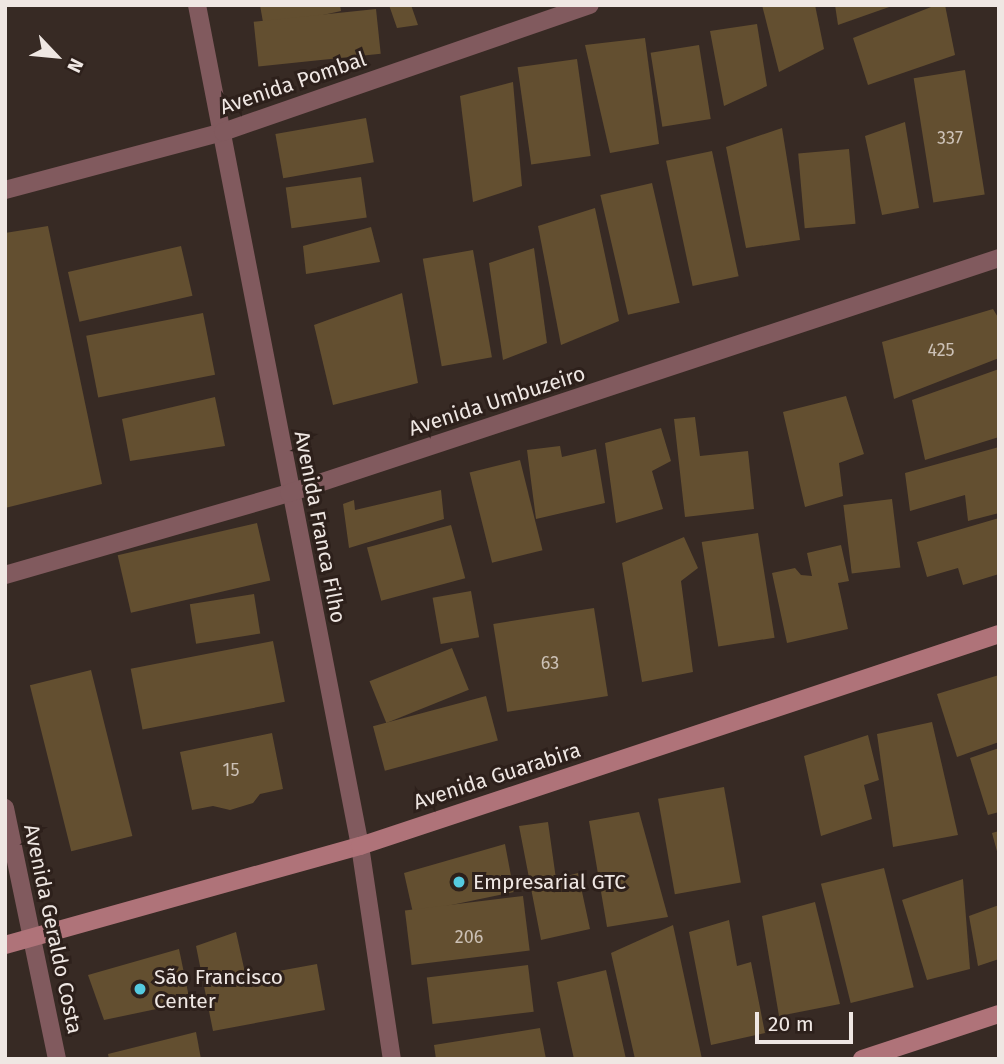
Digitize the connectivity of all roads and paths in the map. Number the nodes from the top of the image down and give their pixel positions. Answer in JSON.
{"nodes":[{"id":1,"x":197,"y":5,"type":"edge"},
{"id":2,"x":590,"y":5,"type":"edge"},
{"id":3,"x":223,"y":132,"type":"junction"},
{"id":4,"x":5,"y":190,"type":"edge"},
{"id":5,"x":999,"y":258,"type":"edge"},
{"id":6,"x":289,"y":493,"type":"junction"},
{"id":7,"x":5,"y":575,"type":"edge"},
{"id":8,"x":999,"y":634,"type":"edge"},
{"id":9,"x":5,"y":808,"type":"edge"},
{"id":10,"x":360,"y":846,"type":"junction"},
{"id":11,"x":31,"y":940,"type":"junction"},
{"id":12,"x":5,"y":945,"type":"edge"},
{"id":13,"x":999,"y":1014,"type":"edge"},
{"id":14,"x":57,"y":1059,"type":"edge"},
{"id":15,"x":392,"y":1059,"type":"edge"},
{"id":16,"x":862,"y":1059,"type":"edge"}],
"edges":[{"from":1,"to":3,"type":"street","name":"Avenida Franca Filho"},
{"from":2,"to":3,"type":"street","name":"Avenida Pombal"},
{"from":3,"to":4,"type":"street","name":"Avenida Pombal"},
{"from":3,"to":6,"type":"street","name":"Avenida Franca Filho"},
{"from":5,"to":6,"type":"street","name":"Avenida Umbuzeiro"},
{"from":6,"to":7,"type":"street","name":"Avenida Umbuzeiro"},
{"from":6,"to":10,"type":"street","name":"Avenida Franca Filho"},
{"from":8,"to":10,"type":"main road","name":"Avenida Guarabira"},
{"from":9,"to":11,"type":"street","name":"Avenida Geraldo Costa"},
{"from":10,"to":11,"type":"main road","name":"Avenida Guarabira"},
{"from":10,"to":15,"type":"street","name":"Avenida Franca Filho"},
{"from":11,"to":12,"type":"main road","name":"Avenida Guarabira"},
{"from":11,"to":14,"type":"street","name":"Avenida Geraldo Costa"},
{"from":13,"to":16,"type":"main road"}]}
